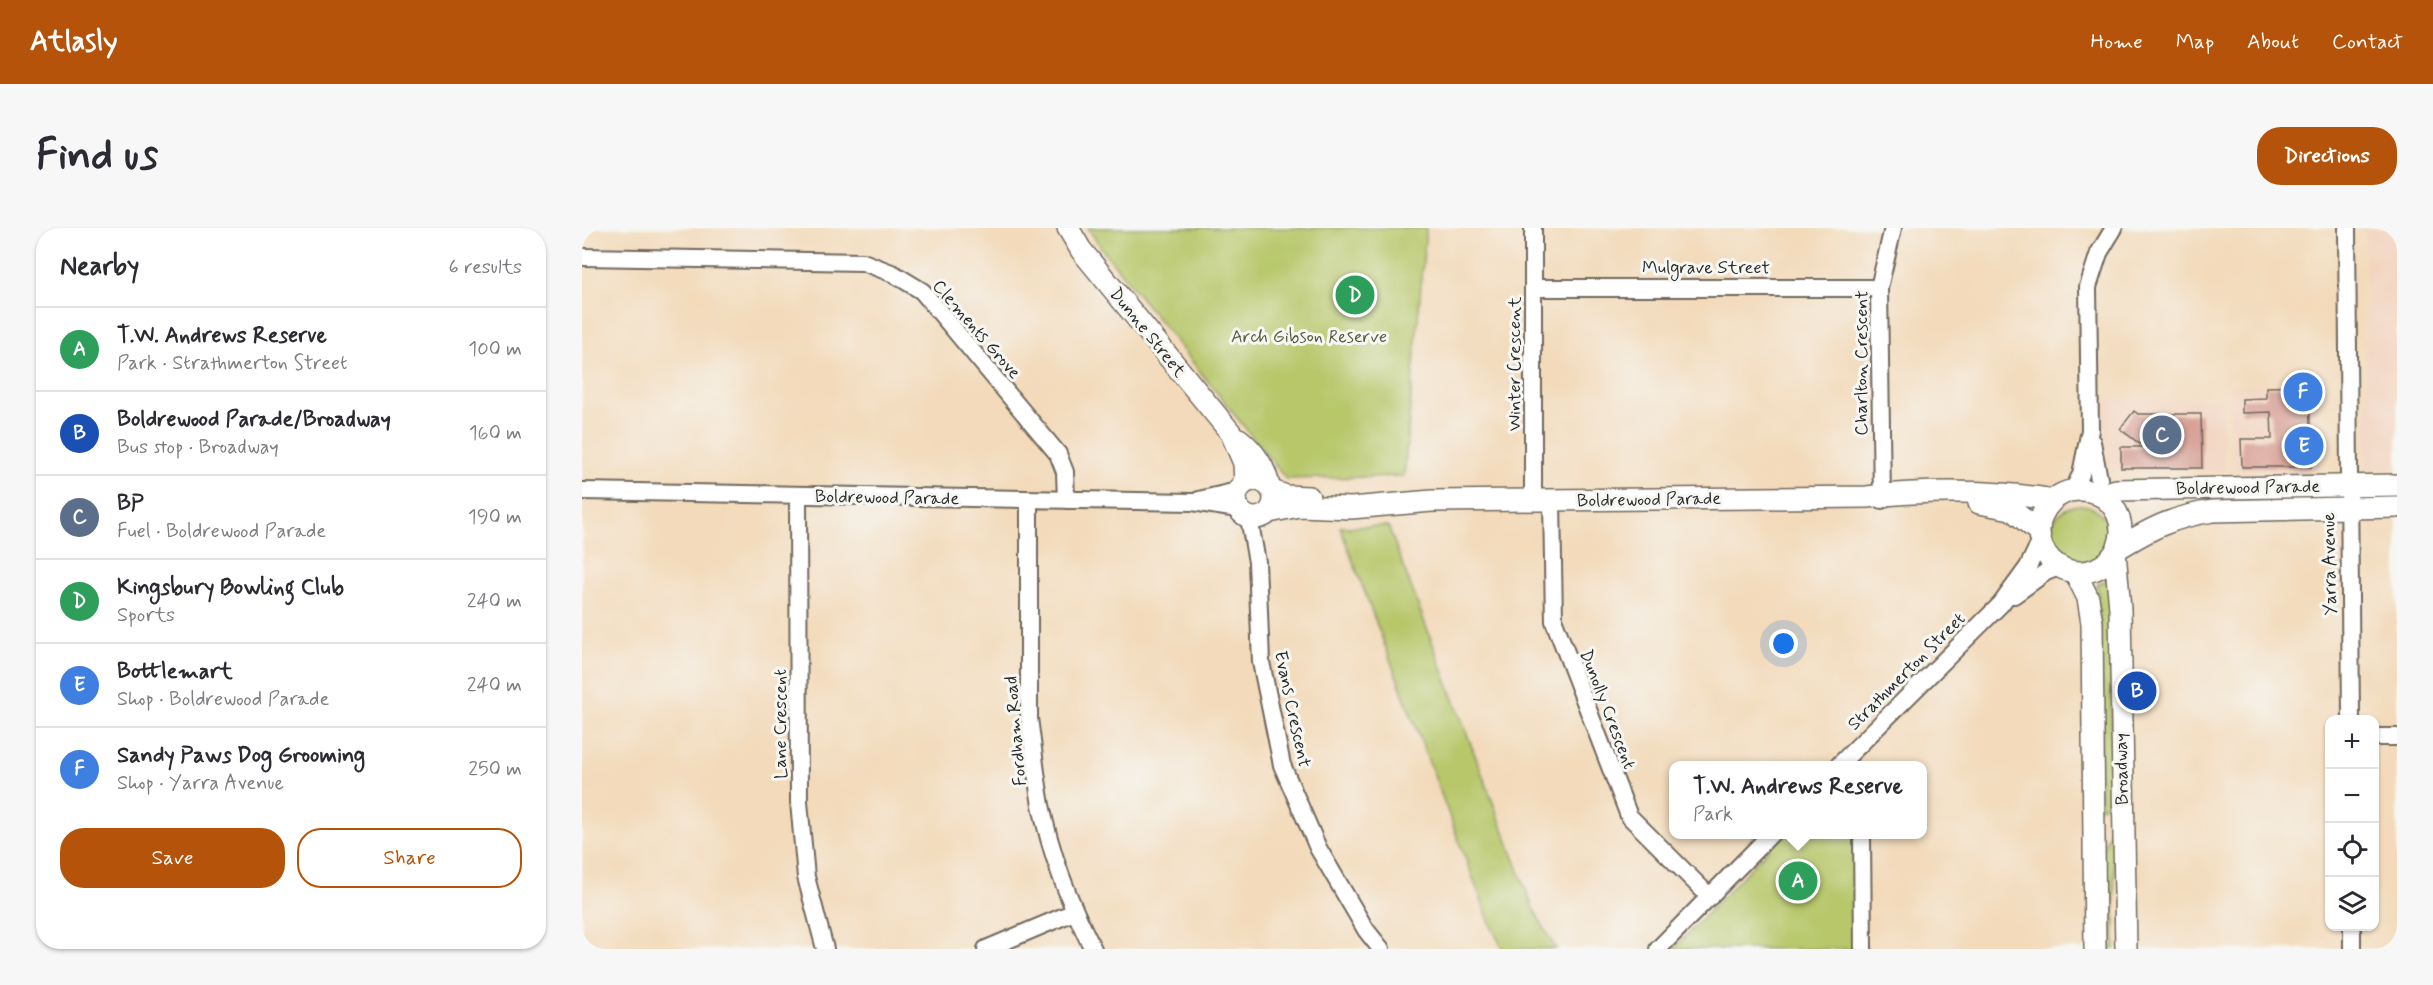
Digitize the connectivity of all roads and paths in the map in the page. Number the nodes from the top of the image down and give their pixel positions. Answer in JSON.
{"nodes":[{"id":1,"x":1068,"y":228,"type":"edge"},
{"id":2,"x":1533,"y":228,"type":"edge"},
{"id":3,"x":1893,"y":228,"type":"edge"},
{"id":4,"x":2114,"y":228,"type":"edge"},
{"id":5,"x":2126,"y":228,"type":"edge"},
{"id":6,"x":2347,"y":228,"type":"edge"},
{"id":7,"x":582,"y":257,"type":"edge"},
{"id":8,"x":1534,"y":288,"type":"junction"},
{"id":9,"x":1879,"y":288,"type":"junction"},
{"id":10,"x":2090,"y":313,"type":"junction"},
{"id":11,"x":2090,"y":430,"type":"junction"},
{"id":12,"x":1231,"y":434,"type":"junction"},
{"id":13,"x":2349,"y":485,"type":"junction"},
{"id":14,"x":2397,"y":485,"type":"edge"},
{"id":15,"x":1270,"y":489,"type":"junction"},
{"id":16,"x":2218,"y":489,"type":"junction"},
{"id":17,"x":582,"y":491,"type":"edge"},
{"id":18,"x":2073,"y":491,"type":"junction"},
{"id":19,"x":798,"y":495,"type":"junction"},
{"id":20,"x":2099,"y":495,"type":"junction"},
{"id":21,"x":1877,"y":497,"type":"junction"},
{"id":22,"x":1029,"y":500,"type":"junction"},
{"id":23,"x":1066,"y":500,"type":"junction"},
{"id":24,"x":1543,"y":500,"type":"junction"},
{"id":25,"x":2053,"y":500,"type":"junction"},
{"id":26,"x":1432,"y":501,"type":"junction"},
{"id":27,"x":1251,"y":505,"type":"junction"},
{"id":28,"x":2397,"y":507,"type":"edge"},
{"id":29,"x":2348,"y":508,"type":"junction"},
{"id":30,"x":2218,"y":511,"type":"junction"},
{"id":31,"x":2039,"y":537,"type":"junction"},
{"id":32,"x":2116,"y":551,"type":"junction"},
{"id":33,"x":2067,"y":570,"type":"junction"},
{"id":34,"x":2001,"y":604,"type":"junction"},
{"id":35,"x":2351,"y":715,"type":"edge"},
{"id":36,"x":2379,"y":737,"type":"edge"},
{"id":37,"x":2397,"y":737,"type":"edge"},
{"id":38,"x":1855,"y":759,"type":"edge"},
{"id":39,"x":2121,"y":807,"type":"junction"},
{"id":40,"x":2094,"y":825,"type":"junction"},
{"id":41,"x":1766,"y":839,"type":"edge"},
{"id":42,"x":1862,"y":839,"type":"edge"},
{"id":43,"x":1710,"y":897,"type":"junction"},
{"id":44,"x":1074,"y":912,"type":"junction"},
{"id":45,"x":2352,"y":931,"type":"edge"},
{"id":46,"x":825,"y":949,"type":"edge"},
{"id":47,"x":986,"y":949,"type":"edge"},
{"id":48,"x":1093,"y":949,"type":"edge"},
{"id":49,"x":1381,"y":949,"type":"edge"},
{"id":50,"x":1658,"y":949,"type":"edge"},
{"id":51,"x":1863,"y":949,"type":"edge"},
{"id":52,"x":2095,"y":949,"type":"edge"},
{"id":53,"x":2126,"y":949,"type":"edge"},
{"id":54,"x":2352,"y":949,"type":"edge"}],
"edges":[{"from":1,"to":12,"type":"main road","name":"Dunne Street"},
{"from":2,"to":8,"type":"street","name":"Winter Crescent"},
{"from":3,"to":9,"type":"street","name":"Charlton Crescent"},
{"from":4,"to":10,"type":"street"},
{"from":5,"to":10,"type":"street"},
{"from":6,"to":13,"type":"street","name":"Yarra Avenue"},
{"from":7,"to":23,"type":"street","name":"Clements Grove"},
{"from":8,"to":9,"type":"street","name":"Mulgrave Street"},
{"from":8,"to":24,"type":"street","name":"Winter Crescent"},
{"from":9,"to":21,"type":"street","name":"Charlton Crescent"},
{"from":10,"to":11,"type":"street"},
{"from":11,"to":18,"type":"street"},
{"from":11,"to":20,"type":"street"},
{"from":12,"to":15,"type":"main road","name":"Dunne Street"},
{"from":12,"to":27,"type":"main road","name":"Dunne Street"},
{"from":13,"to":14,"type":"main road","name":"Boldrewood Parade"},
{"from":13,"to":16,"type":"main road","name":"Boldrewood Parade"},
{"from":13,"to":29,"type":"street","name":"Yarra Avenue"},
{"from":15,"to":26,"type":"main road","name":"Boldrewood Parade"},
{"from":15,"to":27,"type":"main road","name":"Boldrewood Parade"},
{"from":16,"to":20,"type":"main road","name":"Boldrewood Parade"},
{"from":16,"to":30,"type":"main road"},
{"from":17,"to":19,"type":"street","name":"Boldrewood Parade"},
{"from":18,"to":20,"type":"main road"},
{"from":18,"to":25,"type":"main road"},
{"from":19,"to":22,"type":"street","name":"Boldrewood Parade"},
{"from":19,"to":46,"type":"street","name":"Lane Crescent"},
{"from":20,"to":32,"type":"main road"},
{"from":21,"to":24,"type":"main road","name":"Boldrewood Parade"},
{"from":21,"to":25,"type":"main road","name":"Boldrewood Parade"},
{"from":21,"to":31,"type":"main road","name":"Boldrewood Parade"},
{"from":22,"to":23,"type":"street","name":"Boldrewood Parade"},
{"from":22,"to":44,"type":"street","name":"Fordham Road"},
{"from":23,"to":27,"type":"street","name":"Boldrewood Parade"},
{"from":24,"to":26,"type":"main road","name":"Boldrewood Parade"},
{"from":24,"to":43,"type":"street","name":"Dunolly Crescent"},
{"from":25,"to":31,"type":"main road"},
{"from":26,"to":27,"type":"main road","name":"Boldrewood Parade"},
{"from":27,"to":49,"type":"street","name":"Evans Crescent"},
{"from":28,"to":29,"type":"main road","name":"Boldrewood Parade"},
{"from":29,"to":30,"type":"main road","name":"Boldrewood Parade"},
{"from":29,"to":35,"type":"street","name":"Yarra Avenue"},
{"from":30,"to":32,"type":"main road","name":"Boldrewood Parade"},
{"from":31,"to":33,"type":"main road"},
{"from":31,"to":34,"type":"street","name":"Strathmerton Street"},
{"from":32,"to":33,"type":"main road"},
{"from":32,"to":39,"type":"main road","name":"Broadway"},
{"from":33,"to":34,"type":"street","name":"Strathmerton Street"},
{"from":33,"to":40,"type":"main road","name":"Broadway"},
{"from":34,"to":38,"type":"street","name":"Strathmerton Street"},
{"from":36,"to":37,"type":"street"},
{"from":39,"to":40,"type":"main road"},
{"from":39,"to":53,"type":"main road","name":"Broadway"},
{"from":40,"to":52,"type":"main road","name":"Broadway"},
{"from":41,"to":43,"type":"street"},
{"from":42,"to":51,"type":"street"},
{"from":43,"to":50,"type":"street"},
{"from":44,"to":47,"type":"street"},
{"from":44,"to":48,"type":"street","name":"Fordham Road"},
{"from":45,"to":54,"type":"street"}]}
